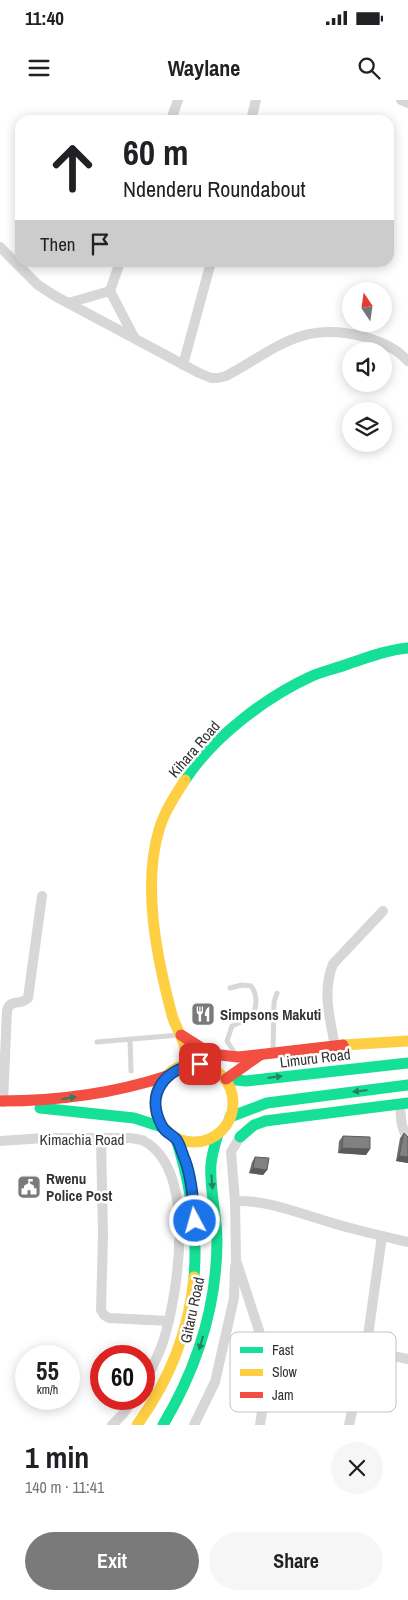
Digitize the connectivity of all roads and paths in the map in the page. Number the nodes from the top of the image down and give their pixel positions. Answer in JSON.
{"nodes":[{"id":1,"x":178,"y":100,"type":"edge"},
{"id":2,"x":256,"y":100,"type":"edge"},
{"id":3,"x":401,"y":100,"type":"edge"},
{"id":4,"x":408,"y":103,"type":"edge"},
{"id":5,"x":173,"y":115,"type":"edge"},
{"id":6,"x":252,"y":115,"type":"edge"},
{"id":7,"x":0,"y":247,"type":"edge"},
{"id":8,"x":15,"y":262,"type":"edge"},
{"id":9,"x":20,"y":267,"type":"edge"},
{"id":10,"x":118,"y":267,"type":"edge"},
{"id":11,"x":210,"y":267,"type":"edge"},
{"id":12,"x":110,"y":291,"type":"junction"},
{"id":13,"x":68,"y":303,"type":"junction"},
{"id":14,"x":134,"y":338,"type":"junction"},
{"id":15,"x":408,"y":361,"type":"edge"},
{"id":16,"x":183,"y":365,"type":"junction"},
{"id":17,"x":408,"y":648,"type":"edge"},
{"id":18,"x":42,"y":896,"type":"dead end"},
{"id":19,"x":383,"y":910,"type":"dead end"},
{"id":20,"x":230,"y":988,"type":"dead end"},
{"id":21,"x":277,"y":993,"type":"dead end"},
{"id":22,"x":180,"y":1035,"type":"junction"},
{"id":23,"x":130,"y":1039,"type":"junction"},
{"id":24,"x":408,"y":1041,"type":"edge"},
{"id":25,"x":98,"y":1042,"type":"dead end"},
{"id":26,"x":335,"y":1046,"type":"junction"},
{"id":27,"x":274,"y":1054,"type":"junction"},
{"id":28,"x":261,"y":1055,"type":"junction"},
{"id":29,"x":238,"y":1057,"type":"junction"},
{"id":30,"x":408,"y":1063,"type":"edge"},
{"id":31,"x":189,"y":1065,"type":"junction"},
{"id":32,"x":131,"y":1071,"type":"dead end"},
{"id":33,"x":167,"y":1076,"type":"junction"},
{"id":34,"x":226,"y":1079,"type":"junction"},
{"id":35,"x":408,"y":1085,"type":"edge"},
{"id":36,"x":2,"y":1102,"type":"edge"},
{"id":37,"x":404,"y":1104,"type":"edge"},
{"id":38,"x":230,"y":1116,"type":"junction"},
{"id":39,"x":162,"y":1127,"type":"junction"},
{"id":40,"x":218,"y":1134,"type":"junction"},
{"id":41,"x":240,"y":1137,"type":"joint"},
{"id":42,"x":408,"y":1137,"type":"edge"},
{"id":43,"x":101,"y":1138,"type":"junction"},
{"id":44,"x":176,"y":1139,"type":"junction"},
{"id":45,"x":0,"y":1142,"type":"edge"},
{"id":46,"x":235,"y":1201,"type":"junction"},
{"id":47,"x":382,"y":1236,"type":"junction"},
{"id":48,"x":408,"y":1242,"type":"edge"},
{"id":49,"x":236,"y":1260,"type":"junction"},
{"id":50,"x":169,"y":1321,"type":"junction"},
{"id":51,"x":259,"y":1332,"type":"edge"},
{"id":52,"x":369,"y":1332,"type":"edge"},
{"id":53,"x":155,"y":1363,"type":"edge"},
{"id":54,"x":126,"y":1410,"type":"edge"},
{"id":55,"x":262,"y":1412,"type":"edge"},
{"id":56,"x":352,"y":1412,"type":"edge"},
{"id":57,"x":112,"y":1425,"type":"edge"},
{"id":58,"x":137,"y":1425,"type":"edge"},
{"id":59,"x":163,"y":1425,"type":"edge"},
{"id":60,"x":194,"y":1425,"type":"edge"},
{"id":61,"x":260,"y":1425,"type":"edge"},
{"id":62,"x":349,"y":1425,"type":"edge"}],
"edges":[{"from":1,"to":5,"type":"street"},
{"from":2,"to":6,"type":"street"},
{"from":3,"to":4,"type":"street"},
{"from":7,"to":8,"type":"street"},
{"from":9,"to":13,"type":"street"},
{"from":10,"to":12,"type":"street"},
{"from":11,"to":16,"type":"street"},
{"from":12,"to":13,"type":"street"},
{"from":12,"to":14,"type":"street"},
{"from":13,"to":14,"type":"street"},
{"from":14,"to":16,"type":"street"},
{"from":15,"to":16,"type":"street"},
{"from":17,"to":22,"type":"main road","name":"Kihara Road"},
{"from":18,"to":36,"type":"street"},
{"from":19,"to":26,"type":"street"},
{"from":20,"to":29,"type":"lane"},
{"from":21,"to":27,"type":"lane"},
{"from":22,"to":23,"type":"lane"},
{"from":22,"to":29,"type":"main road"},
{"from":22,"to":31,"type":"main road","name":"Kihara Road"},
{"from":23,"to":25,"type":"lane"},
{"from":23,"to":32,"type":"lane"},
{"from":24,"to":26,"type":"main road"},
{"from":26,"to":27,"type":"main road"},
{"from":27,"to":28,"type":"main road"},
{"from":28,"to":29,"type":"main road"},
{"from":28,"to":34,"type":"main road"},
{"from":34,"to":30,"type":"main road","name":"Limuru Road","one_way":true},
{"from":31,"to":33,"type":"main road"},
{"from":31,"to":34,"type":"main road"},
{"from":36,"to":33,"type":"main road","one_way":true},
{"from":33,"to":39,"type":"main road"},
{"from":34,"to":38,"type":"main road"},
{"from":35,"to":38,"type":"main road","one_way":true},
{"from":36,"to":39,"type":"main road"},
{"from":37,"to":41,"type":"main road"},
{"from":37,"to":42,"type":"street"},
{"from":38,"to":40,"type":"main road"},
{"from":39,"to":44,"type":"main road"},
{"from":40,"to":44,"type":"main road"},
{"from":40,"to":59,"type":"main road","name":"Gitaru Road","one_way":true},
{"from":41,"to":46,"type":"street"},
{"from":43,"to":45,"type":"street","name":"Kimachia Road"},
{"from":43,"to":50,"type":"street","name":"Kimachia Road"},
{"from":43,"to":50,"type":"street"},
{"from":44,"to":58,"type":"main road"},
{"from":46,"to":47,"type":"street"},
{"from":46,"to":49,"type":"street"},
{"from":47,"to":48,"type":"street"},
{"from":47,"to":52,"type":"street"},
{"from":49,"to":51,"type":"street"},
{"from":49,"to":60,"type":"street"},
{"from":50,"to":53,"type":"street","name":"Kimachia Road"},
{"from":54,"to":57,"type":"street"},
{"from":55,"to":61,"type":"street"},
{"from":56,"to":62,"type":"street"}]}
